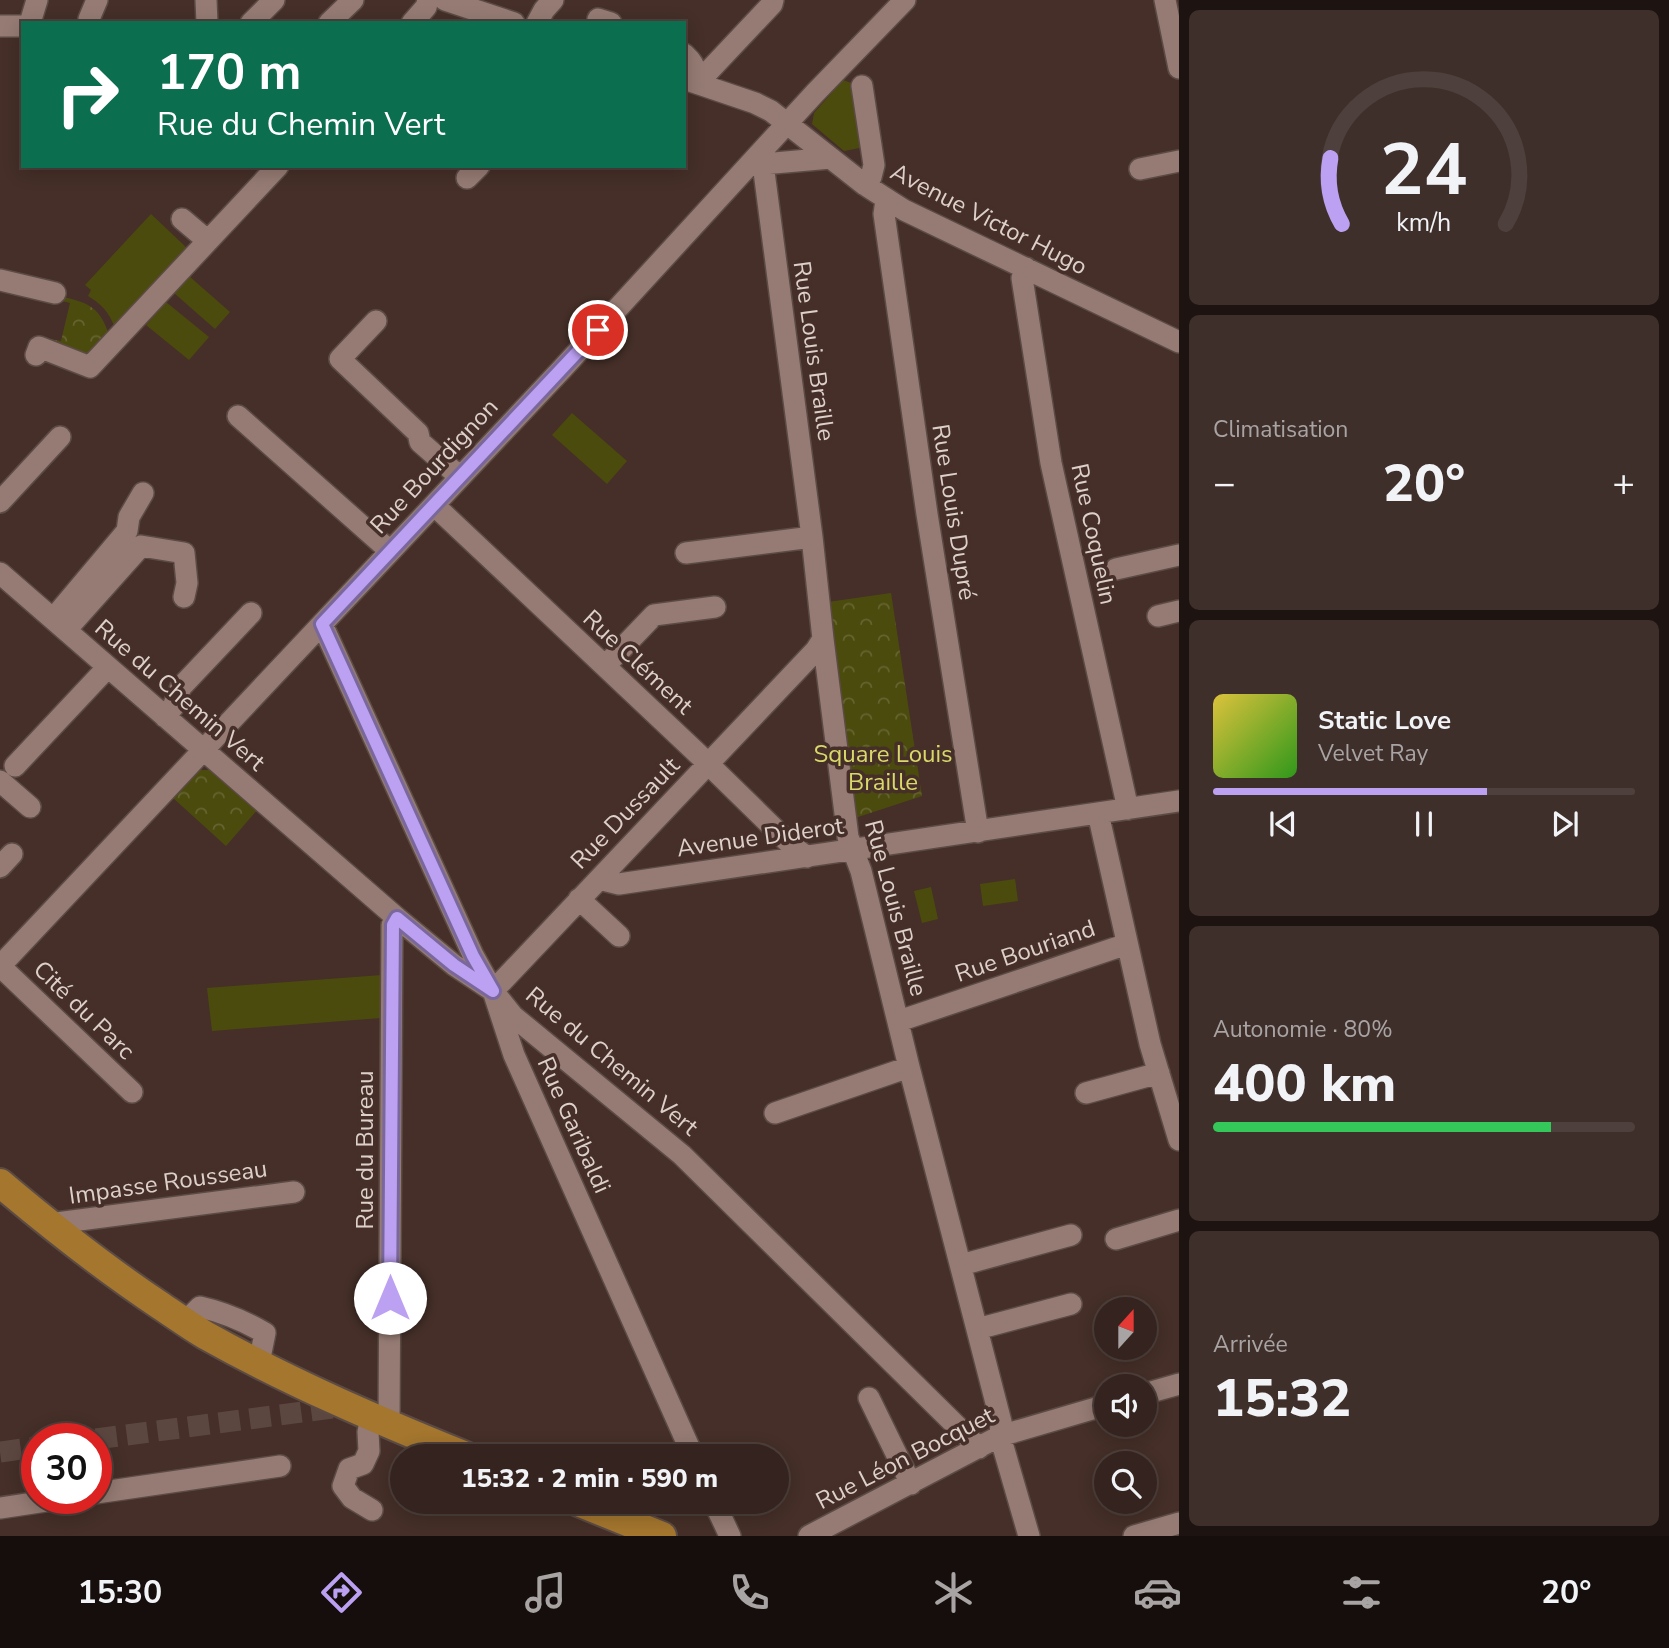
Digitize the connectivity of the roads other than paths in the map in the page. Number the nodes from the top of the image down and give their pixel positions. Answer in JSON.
{"nodes":[{"id":1,"x":37,"y":0,"type":"edge"},
{"id":2,"x":97,"y":0,"type":"edge"},
{"id":3,"x":206,"y":0,"type":"edge"},
{"id":4,"x":274,"y":0,"type":"edge"},
{"id":5,"x":353,"y":0,"type":"edge"},
{"id":6,"x":428,"y":0,"type":"edge"},
{"id":7,"x":444,"y":0,"type":"edge"},
{"id":8,"x":554,"y":0,"type":"edge"},
{"id":9,"x":773,"y":0,"type":"edge"},
{"id":10,"x":905,"y":0,"type":"edge"},
{"id":11,"x":1165,"y":0,"type":"edge"},
{"id":12,"x":31,"y":21,"type":"edge"},
{"id":13,"x":90,"y":21,"type":"edge"},
{"id":14,"x":207,"y":21,"type":"edge"},
{"id":15,"x":253,"y":21,"type":"edge"},
{"id":16,"x":331,"y":21,"type":"edge"},
{"id":17,"x":414,"y":21,"type":"edge"},
{"id":18,"x":508,"y":21,"type":"edge"},
{"id":19,"x":538,"y":21,"type":"edge"},
{"id":20,"x":0,"y":26,"type":"edge"},
{"id":21,"x":21,"y":26,"type":"edge"},
{"id":22,"x":686,"y":56,"type":"edge"},
{"id":23,"x":1179,"y":68,"type":"edge"},
{"id":24,"x":693,"y":82,"type":"edge"},
{"id":25,"x":862,"y":86,"type":"dead end"},
{"id":26,"x":787,"y":123,"type":"junction"},
{"id":27,"x":831,"y":158,"type":"junction"},
{"id":28,"x":759,"y":161,"type":"junction"},
{"id":29,"x":1179,"y":161,"type":"edge"},
{"id":30,"x":276,"y":168,"type":"edge"},
{"id":31,"x":1140,"y":169,"type":"dead end"},
{"id":32,"x":865,"y":185,"type":"junction"},
{"id":33,"x":886,"y":200,"type":"junction"},
{"id":34,"x":182,"y":219,"type":"dead end"},
{"id":35,"x":202,"y":247,"type":"junction"},
{"id":36,"x":1026,"y":268,"type":"junction"},
{"id":37,"x":0,"y":280,"type":"edge"},
{"id":38,"x":55,"y":293,"type":"dead end"},
{"id":39,"x":376,"y":321,"type":"dead end"},
{"id":40,"x":1179,"y":342,"type":"edge"},
{"id":41,"x":37,"y":351,"type":"dead end"},
{"id":42,"x":238,"y":416,"type":"dead end"},
{"id":43,"x":60,"y":437,"type":"dead end"},
{"id":44,"x":460,"y":477,"type":"junction"},
{"id":45,"x":143,"y":493,"type":"dead end"},
{"id":46,"x":0,"y":502,"type":"edge"},
{"id":47,"x":434,"y":505,"type":"junction"},
{"id":48,"x":812,"y":537,"type":"junction"},
{"id":49,"x":390,"y":551,"type":"junction"},
{"id":50,"x":686,"y":553,"type":"dead end"},
{"id":51,"x":1179,"y":555,"type":"edge"},
{"id":52,"x":1116,"y":569,"type":"dead end"},
{"id":53,"x":2,"y":579,"type":"edge"},
{"id":54,"x":184,"y":597,"type":"dead end"},
{"id":55,"x":715,"y":607,"type":"dead end"},
{"id":56,"x":1179,"y":611,"type":"edge"},
{"id":57,"x":250,"y":613,"type":"dead end"},
{"id":58,"x":1158,"y":616,"type":"dead end"},
{"id":59,"x":59,"y":624,"type":"junction"},
{"id":60,"x":322,"y":624,"type":"junction"},
{"id":61,"x":822,"y":639,"type":"junction"},
{"id":62,"x":605,"y":666,"type":"junction"},
{"id":63,"x":108,"y":667,"type":"junction"},
{"id":64,"x":165,"y":717,"type":"junction"},
{"id":65,"x":203,"y":750,"type":"junction"},
{"id":66,"x":708,"y":764,"type":"junction"},
{"id":67,"x":7,"y":774,"type":"edge"},
{"id":68,"x":1179,"y":801,"type":"edge"},
{"id":69,"x":30,"y":807,"type":"dead end"},
{"id":70,"x":1128,"y":809,"type":"junction"},
{"id":71,"x":1098,"y":813,"type":"junction"},
{"id":72,"x":978,"y":832,"type":"junction"},
{"id":73,"x":853,"y":849,"type":"junction"},
{"id":74,"x":807,"y":857,"type":"junction"},
{"id":75,"x":598,"y":879,"type":"junction"},
{"id":76,"x":579,"y":899,"type":"junction"},
{"id":77,"x":397,"y":918,"type":"junction"},
{"id":78,"x":620,"y":936,"type":"dead end"},
{"id":79,"x":1127,"y":944,"type":"junction"},
{"id":80,"x":0,"y":966,"type":"edge"},
{"id":81,"x":493,"y":991,"type":"junction"},
{"id":82,"x":899,"y":1021,"type":"junction"},
{"id":83,"x":909,"y":1067,"type":"junction"},
{"id":84,"x":1159,"y":1073,"type":"junction"},
{"id":85,"x":132,"y":1092,"type":"dead end"},
{"id":86,"x":1086,"y":1093,"type":"dead end"},
{"id":87,"x":775,"y":1113,"type":"dead end"},
{"id":88,"x":1179,"y":1140,"type":"edge"},
{"id":89,"x":0,"y":1183,"type":"edge"},
{"id":90,"x":294,"y":1192,"type":"dead end"},
{"id":91,"x":1179,"y":1220,"type":"edge"},
{"id":92,"x":49,"y":1224,"type":"junction"},
{"id":93,"x":1070,"y":1235,"type":"dead end"},
{"id":94,"x":1116,"y":1239,"type":"dead end"},
{"id":95,"x":961,"y":1265,"type":"junction"},
{"id":96,"x":1071,"y":1304,"type":"dead end"},
{"id":97,"x":977,"y":1329,"type":"junction"},
{"id":98,"x":1179,"y":1384,"type":"edge"},
{"id":99,"x":1157,"y":1390,"type":"edge"},
{"id":100,"x":869,"y":1398,"type":"dead end"},
{"id":101,"x":1094,"y":1409,"type":"edge"},
{"id":102,"x":380,"y":1421,"type":"junction"},
{"id":103,"x":1000,"y":1436,"type":"junction"},
{"id":104,"x":437,"y":1444,"type":"edge"},
{"id":105,"x":688,"y":1444,"type":"edge"},
{"id":106,"x":979,"y":1448,"type":"junction"},
{"id":107,"x":280,"y":1466,"type":"dead end"},
{"id":108,"x":911,"y":1484,"type":"junction"},
{"id":109,"x":112,"y":1491,"type":"edge"},
{"id":110,"x":21,"y":1505,"type":"edge"},
{"id":111,"x":0,"y":1508,"type":"edge"},
{"id":112,"x":372,"y":1510,"type":"dead end"},
{"id":113,"x":608,"y":1514,"type":"edge"},
{"id":114,"x":720,"y":1514,"type":"edge"},
{"id":115,"x":1179,"y":1523,"type":"edge"},
{"id":116,"x":662,"y":1536,"type":"edge"},
{"id":117,"x":730,"y":1536,"type":"edge"},
{"id":118,"x":809,"y":1536,"type":"edge"},
{"id":119,"x":1029,"y":1536,"type":"edge"},
{"id":120,"x":1134,"y":1536,"type":"edge"}],
"edges":[{"from":1,"to":12,"type":"street"},
{"from":2,"to":13,"type":"street"},
{"from":3,"to":14,"type":"street"},
{"from":4,"to":15,"type":"street"},
{"from":5,"to":16,"type":"street"},
{"from":6,"to":17,"type":"street"},
{"from":7,"to":18,"type":"street"},
{"from":8,"to":19,"type":"street"},
{"from":9,"to":24,"type":"street"},
{"from":10,"to":26,"type":"street","name":"Rue Bourdignon"},
{"from":11,"to":23,"type":"street"},
{"from":20,"to":21,"type":"street"},
{"from":22,"to":24,"type":"street"},
{"from":24,"to":26,"type":"street","name":"Avenue Victor Hugo"},
{"from":25,"to":32,"type":"street"},
{"from":26,"to":27,"type":"street","name":"Avenue Victor Hugo"},
{"from":26,"to":28,"type":"street","name":"Rue Bourdignon"},
{"from":27,"to":28,"type":"street"},
{"from":27,"to":32,"type":"street","name":"Avenue Victor Hugo"},
{"from":28,"to":44,"type":"street","name":"Rue Bourdignon"},
{"from":28,"to":48,"type":"street","name":"Rue Louis Braille"},
{"from":29,"to":31,"type":"street"},
{"from":30,"to":35,"type":"street"},
{"from":32,"to":33,"type":"street","name":"Avenue Victor Hugo"},
{"from":33,"to":36,"type":"street","name":"Avenue Victor Hugo"},
{"from":33,"to":72,"type":"street","name":"Rue Louis Dupré"},
{"from":34,"to":35,"type":"street"},
{"from":35,"to":41,"type":"street"},
{"from":36,"to":40,"type":"street","name":"Avenue Victor Hugo"},
{"from":36,"to":70,"type":"street","name":"Rue Coquelin"},
{"from":37,"to":38,"type":"street"},
{"from":39,"to":44,"type":"street"},
{"from":42,"to":49,"type":"street"},
{"from":43,"to":46,"type":"street"},
{"from":44,"to":47,"type":"street","name":"Rue Bourdignon"},
{"from":45,"to":59,"type":"street"},
{"from":47,"to":49,"type":"street","name":"Rue Bourdignon"},
{"from":47,"to":62,"type":"street","name":"Rue Clément"},
{"from":48,"to":50,"type":"street"},
{"from":48,"to":61,"type":"street","name":"Rue Louis Braille"},
{"from":49,"to":60,"type":"street","name":"Rue Bourdignon"},
{"from":51,"to":52,"type":"street"},
{"from":53,"to":59,"type":"street","name":"Rue du Chemin Vert"},
{"from":54,"to":59,"type":"street"},
{"from":55,"to":62,"type":"street"},
{"from":56,"to":58,"type":"street"},
{"from":57,"to":64,"type":"street"},
{"from":59,"to":63,"type":"street","name":"Rue du Chemin Vert"},
{"from":60,"to":65,"type":"street","name":"Rue Bourdignon"},
{"from":60,"to":81,"type":"street","name":"Rue Garibaldi"},
{"from":61,"to":66,"type":"street","name":"Rue Dussault"},
{"from":61,"to":73,"type":"street","name":"Rue Louis Braille"},
{"from":62,"to":66,"type":"street","name":"Rue Clément"},
{"from":63,"to":64,"type":"street","name":"Rue du Chemin Vert"},
{"from":63,"to":67,"type":"street"},
{"from":64,"to":65,"type":"street","name":"Rue du Chemin Vert"},
{"from":65,"to":77,"type":"street","name":"Rue du Chemin Vert"},
{"from":65,"to":80,"type":"street","name":"Rue Bourdignon"},
{"from":66,"to":74,"type":"street","name":"Rue Clément"},
{"from":66,"to":75,"type":"street","name":"Rue Dussault"},
{"from":67,"to":69,"type":"street"},
{"from":68,"to":70,"type":"street","name":"Avenue Diderot"},
{"from":70,"to":71,"type":"street","name":"Avenue Diderot"},
{"from":71,"to":72,"type":"street","name":"Avenue Diderot"},
{"from":71,"to":79,"type":"street"},
{"from":72,"to":73,"type":"street","name":"Avenue Diderot"},
{"from":73,"to":74,"type":"street","name":"Avenue Diderot"},
{"from":73,"to":82,"type":"street","name":"Rue Louis Braille"},
{"from":74,"to":75,"type":"street","name":"Avenue Diderot"},
{"from":75,"to":76,"type":"street","name":"Rue Dussault"},
{"from":76,"to":78,"type":"street"},
{"from":76,"to":81,"type":"street","name":"Rue Dussault"},
{"from":77,"to":81,"type":"street","name":"Rue du Chemin Vert"},
{"from":77,"to":102,"type":"street","name":"Rue du Bureau"},
{"from":79,"to":82,"type":"street","name":"Rue Bouriand"},
{"from":79,"to":84,"type":"street"},
{"from":80,"to":85,"type":"street","name":"Cité du Parc"},
{"from":81,"to":105,"type":"street","name":"Rue Garibaldi"},
{"from":81,"to":106,"type":"street","name":"Rue du Chemin Vert"},
{"from":82,"to":83,"type":"street","name":"Rue Louis Braille"},
{"from":83,"to":87,"type":"street"},
{"from":83,"to":95,"type":"street","name":"Rue Louis Braille"},
{"from":84,"to":86,"type":"street"},
{"from":84,"to":88,"type":"street"},
{"from":89,"to":92,"type":"main road"},
{"from":90,"to":92,"type":"street","name":"Impasse Rousseau"},
{"from":91,"to":94,"type":"street"},
{"from":92,"to":102,"type":"main road"},
{"from":93,"to":95,"type":"street"},
{"from":95,"to":97,"type":"street","name":"Rue Louis Braille"},
{"from":96,"to":97,"type":"street"},
{"from":97,"to":103,"type":"street","name":"Rue Louis Braille"},
{"from":98,"to":99,"type":"street"},
{"from":100,"to":108,"type":"street"},
{"from":101,"to":103,"type":"street","name":"Rue Léon Bocquet"},
{"from":102,"to":104,"type":"main road"},
{"from":102,"to":112,"type":"street","name":"Rue du Bureau"},
{"from":103,"to":106,"type":"street","name":"Rue Léon Bocquet"},
{"from":103,"to":119,"type":"street","name":"Rue Louis Braille"},
{"from":106,"to":108,"type":"street","name":"Rue Léon Bocquet"},
{"from":107,"to":109,"type":"street"},
{"from":108,"to":118,"type":"street","name":"Rue Léon Bocquet"},
{"from":110,"to":111,"type":"street"},
{"from":113,"to":116,"type":"main road"},
{"from":114,"to":117,"type":"street"},
{"from":115,"to":120,"type":"street"}]}
